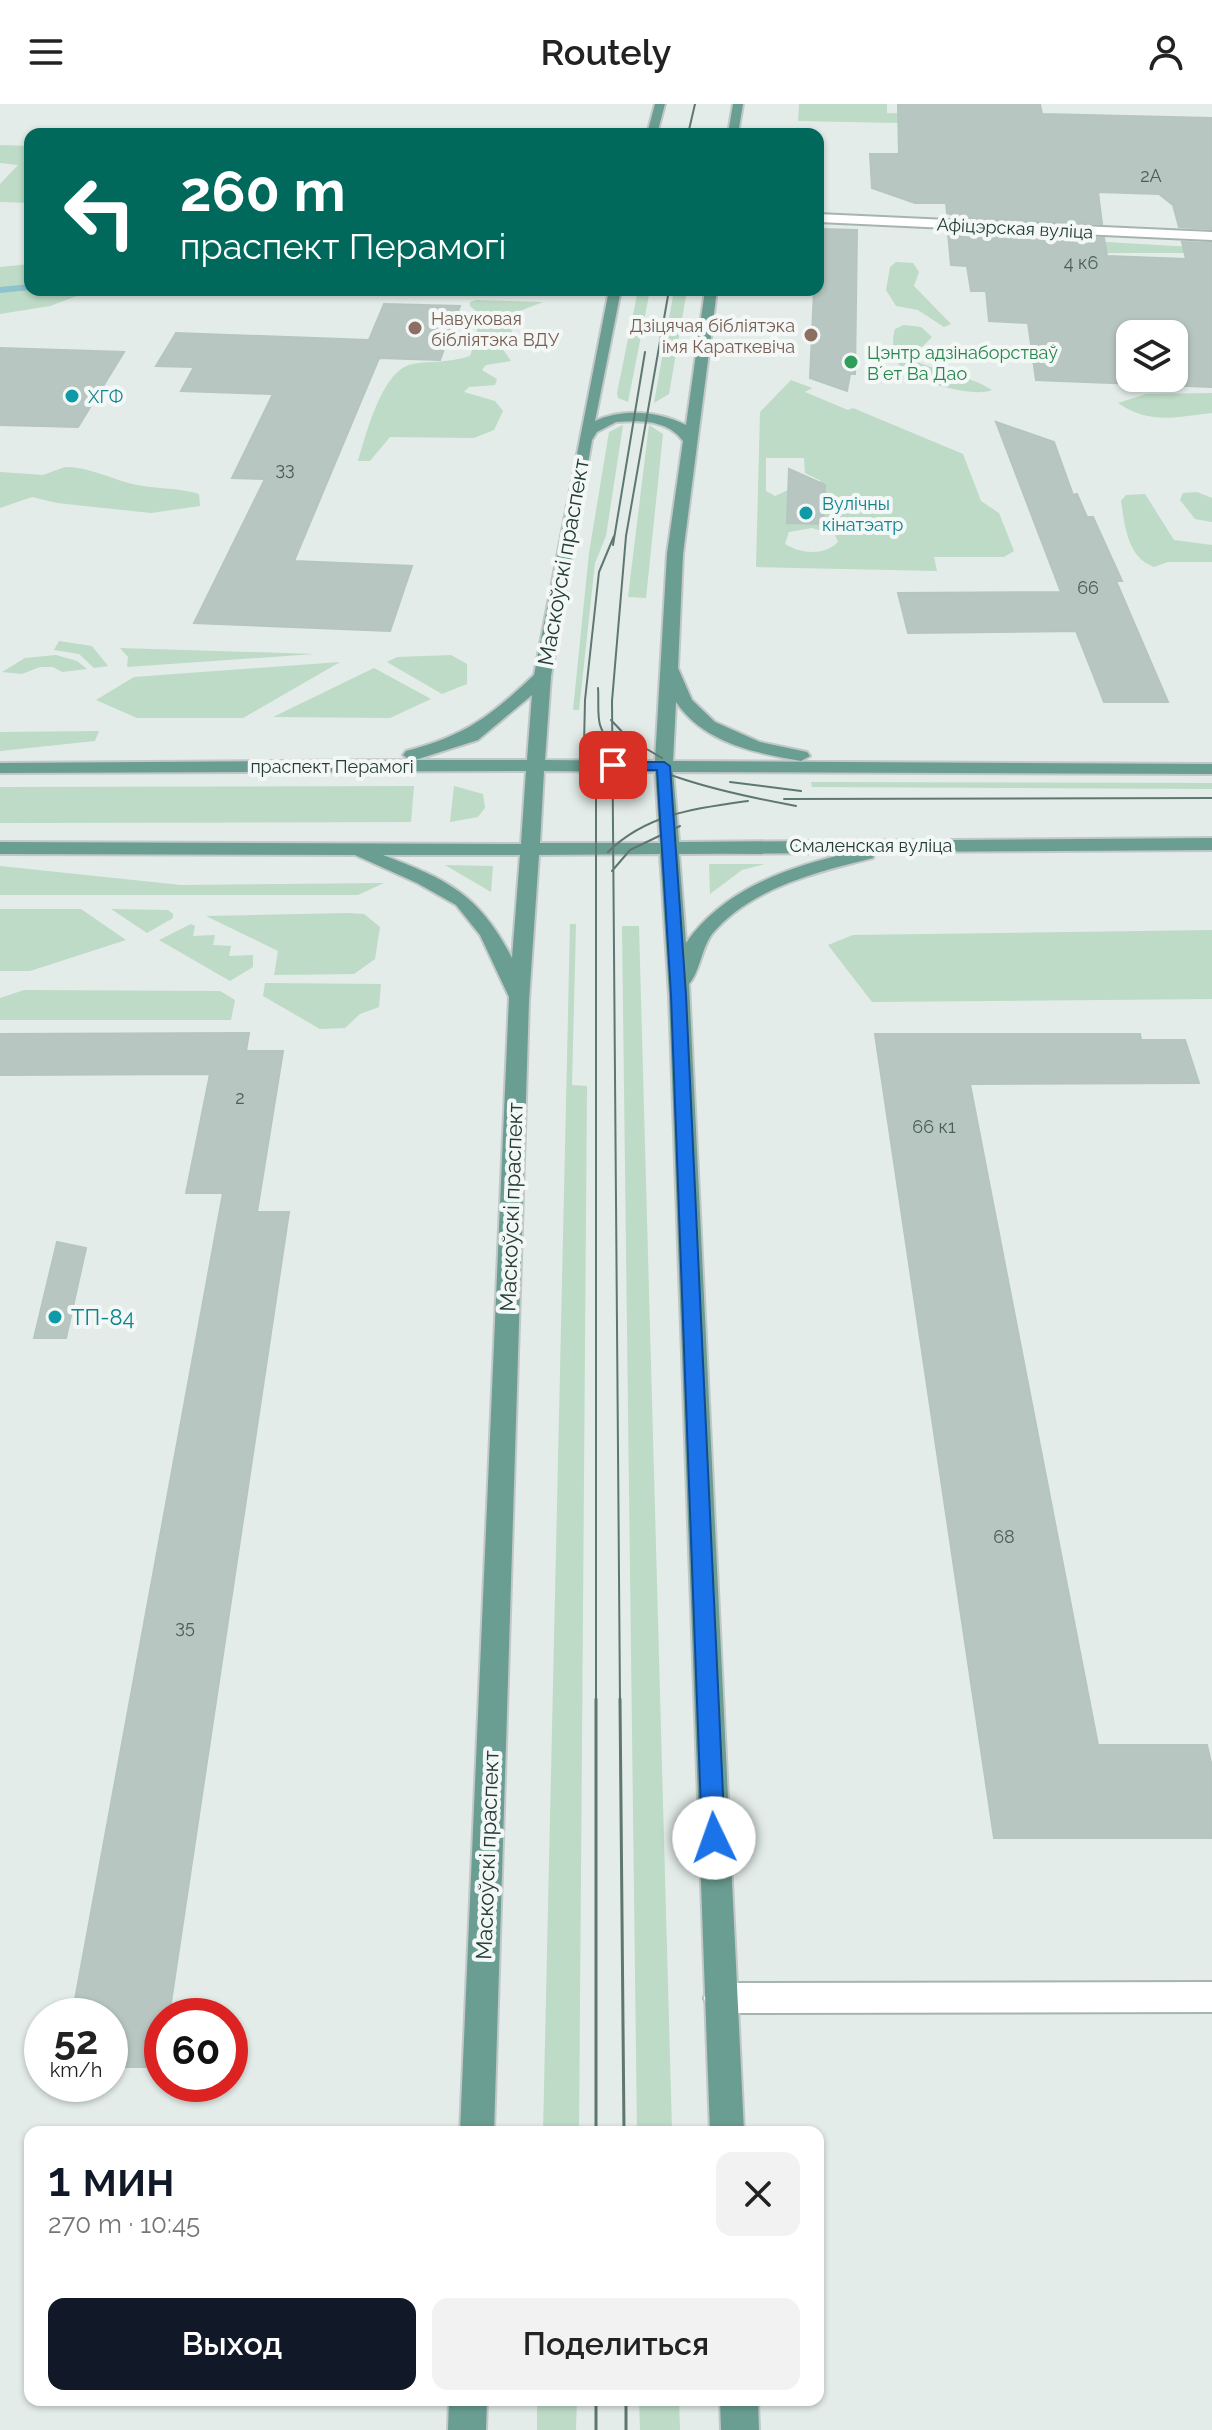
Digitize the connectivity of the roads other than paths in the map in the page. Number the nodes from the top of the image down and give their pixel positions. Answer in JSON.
{"nodes":[{"id":1,"x":660,"y":104,"type":"edge"},
{"id":2,"x":738,"y":104,"type":"edge"},
{"id":3,"x":654,"y":128,"type":"edge"},
{"id":4,"x":734,"y":128,"type":"edge"},
{"id":5,"x":824,"y":218,"type":"edge"},
{"id":6,"x":1212,"y":236,"type":"edge"},
{"id":7,"x":614,"y":296,"type":"edge"},
{"id":8,"x":710,"y":296,"type":"edge"},
{"id":9,"x":592,"y":396,"type":"junction"},
{"id":10,"x":695,"y":397,"type":"junction"},
{"id":11,"x":585,"y":439,"type":"junction"},
{"id":12,"x":690,"y":440,"type":"junction"},
{"id":13,"x":669,"y":667,"type":"junction"},
{"id":14,"x":542,"y":676,"type":"junction"},
{"id":15,"x":363,"y":765,"type":"junction"},
{"id":16,"x":536,"y":765,"type":"junction"},
{"id":17,"x":664,"y":766,"type":"junction"},
{"id":18,"x":868,"y":767,"type":"junction"},
{"id":19,"x":0,"y":768,"type":"edge"},
{"id":20,"x":1212,"y":769,"type":"edge"},
{"id":21,"x":1212,"y":844,"type":"edge"},
{"id":22,"x":904,"y":845,"type":"junction"},
{"id":23,"x":670,"y":847,"type":"junction"},
{"id":24,"x":0,"y":848,"type":"edge"},
{"id":25,"x":349,"y":849,"type":"junction"},
{"id":26,"x":530,"y":849,"type":"junction"},
{"id":27,"x":679,"y":995,"type":"junction"},
{"id":28,"x":519,"y":1000,"type":"junction"},
{"id":29,"x":1212,"y":1997,"type":"edge"},
{"id":30,"x":720,"y":1998,"type":"junction"},
{"id":31,"x":477,"y":2126,"type":"edge"},
{"id":32,"x":727,"y":2126,"type":"edge"},
{"id":33,"x":468,"y":2406,"type":"edge"},
{"id":34,"x":739,"y":2406,"type":"edge"},
{"id":35,"x":467,"y":2430,"type":"edge"},
{"id":36,"x":740,"y":2430,"type":"edge"}],
"edges":[{"from":1,"to":3,"type":"main road"},
{"from":2,"to":4,"type":"main road"},
{"from":5,"to":6,"type":"street","name":"Афіцэрская вуліца"},
{"from":7,"to":9,"type":"main road","name":"Маскоўскі праспект"},
{"from":8,"to":10,"type":"main road"},
{"from":9,"to":10,"type":"main road"},
{"from":9,"to":11,"type":"main road","name":"Маскоўскі праспект"},
{"from":10,"to":12,"type":"main road"},
{"from":11,"to":12,"type":"main road"},
{"from":11,"to":14,"type":"main road","name":"Маскоўскі праспект"},
{"from":12,"to":13,"type":"main road"},
{"from":13,"to":17,"type":"main road"},
{"from":13,"to":18,"type":"main road"},
{"from":14,"to":15,"type":"main road"},
{"from":14,"to":16,"type":"main road","name":"Маскоўскі праспект"},
{"from":15,"to":16,"type":"main road","name":"праспект Перамогі"},
{"from":15,"to":19,"type":"main road","name":"праспект Перамогі"},
{"from":16,"to":17,"type":"main road","name":"праспект Перамогі"},
{"from":16,"to":26,"type":"main road","name":"Маскоўскі праспект"},
{"from":17,"to":18,"type":"main road"},
{"from":17,"to":23,"type":"main road"},
{"from":18,"to":20,"type":"main road"},
{"from":21,"to":22,"type":"main road","name":"Смаленская вуліца"},
{"from":22,"to":23,"type":"main road","name":"Смаленская вуліца"},
{"from":22,"to":27,"type":"main road"},
{"from":23,"to":26,"type":"main road","name":"Смаленская вуліца"},
{"from":23,"to":27,"type":"main road"},
{"from":24,"to":25,"type":"main road"},
{"from":25,"to":26,"type":"main road"},
{"from":25,"to":28,"type":"main road"},
{"from":26,"to":28,"type":"main road","name":"Маскоўскі праспект"},
{"from":27,"to":30,"type":"main road"},
{"from":28,"to":31,"type":"main road","name":"Маскоўскі праспект"},
{"from":29,"to":30,"type":"street"},
{"from":30,"to":32,"type":"main road"},
{"from":33,"to":35,"type":"main road"},
{"from":34,"to":36,"type":"main road"}]}
